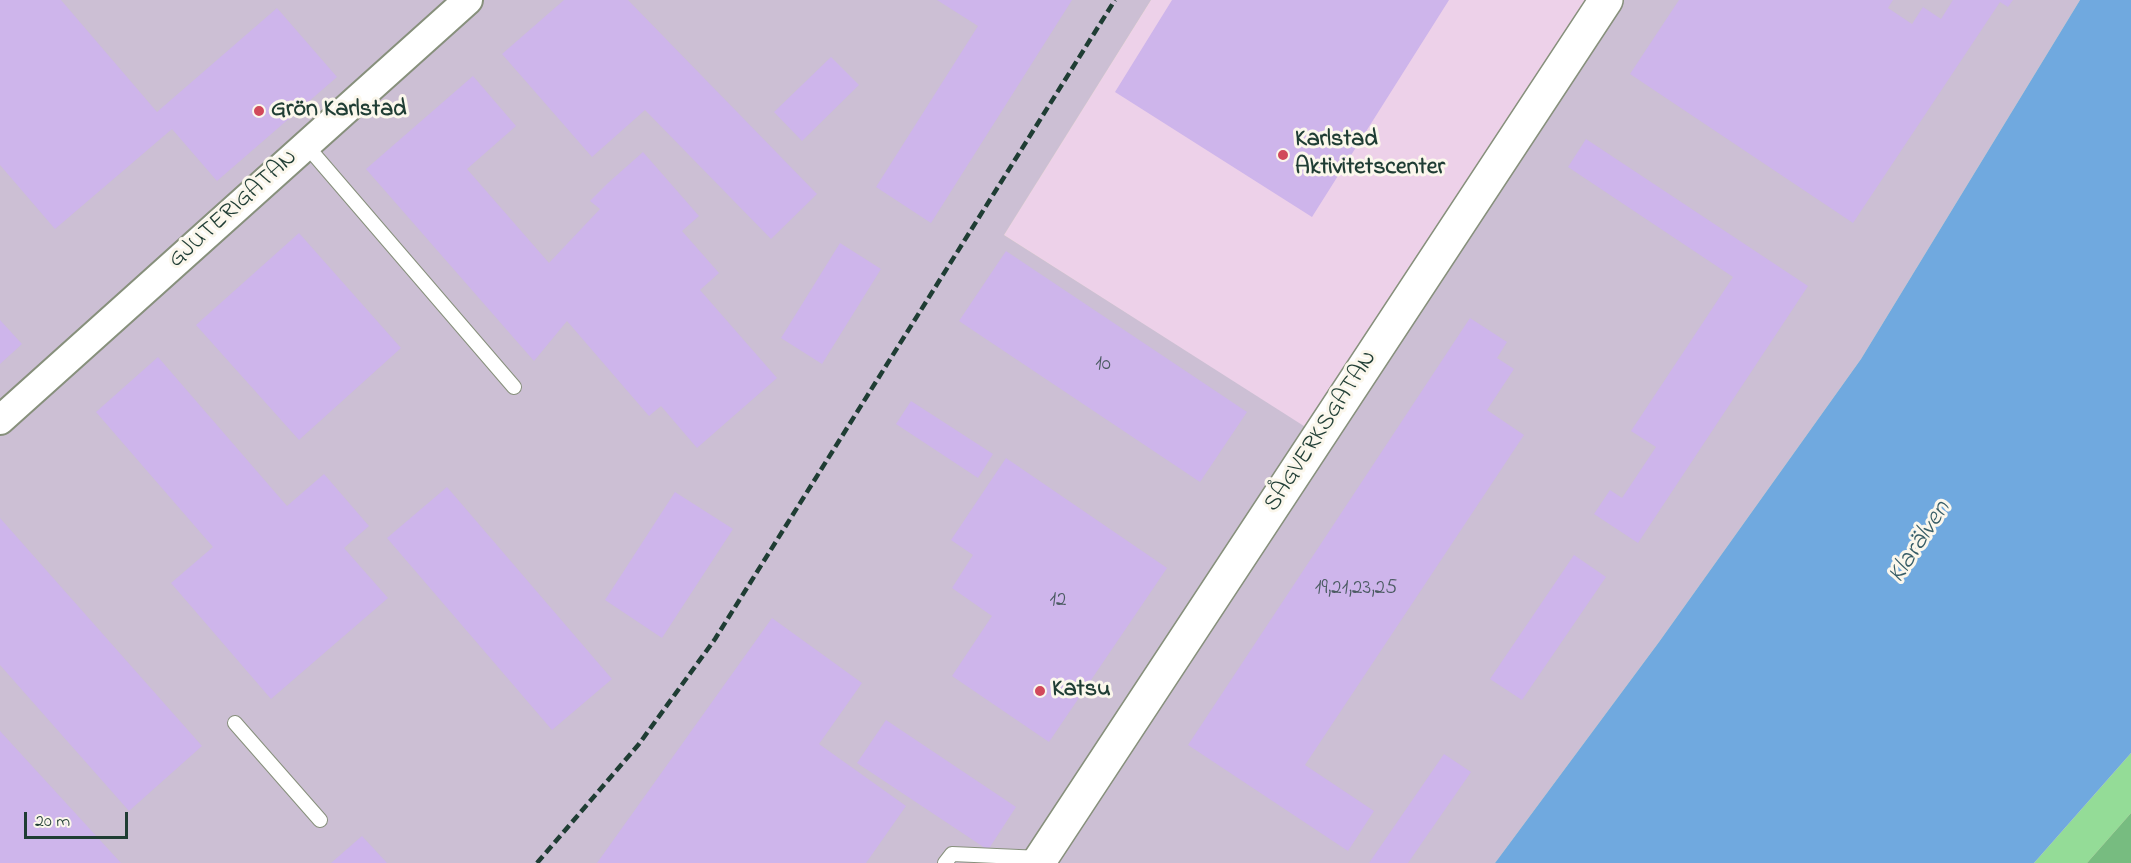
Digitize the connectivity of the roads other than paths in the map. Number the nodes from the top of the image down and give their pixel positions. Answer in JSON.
{"nodes":[{"id":1,"x":468,"y":0,"type":"edge"},
{"id":2,"x":1606,"y":0,"type":"edge"},
{"id":3,"x":306,"y":146,"type":"junction"},
{"id":4,"x":514,"y":387,"type":"dead end"},
{"id":5,"x":0,"y":420,"type":"edge"},
{"id":6,"x":235,"y":723,"type":"dead end"},
{"id":7,"x":320,"y":820,"type":"dead end"},
{"id":8,"x":1039,"y":860,"type":"edge"},
{"id":9,"x":945,"y":863,"type":"edge"}],
"edges":[{"from":1,"to":3,"type":"street","name":"GJUTERIGATAN"},
{"from":2,"to":8,"type":"street","name":"SÅGVERKSGATAN"},
{"from":3,"to":4,"type":"lane"},
{"from":3,"to":5,"type":"street","name":"GJUTERIGATAN"},
{"from":6,"to":7,"type":"lane"},
{"from":8,"to":9,"type":"lane"}]}
